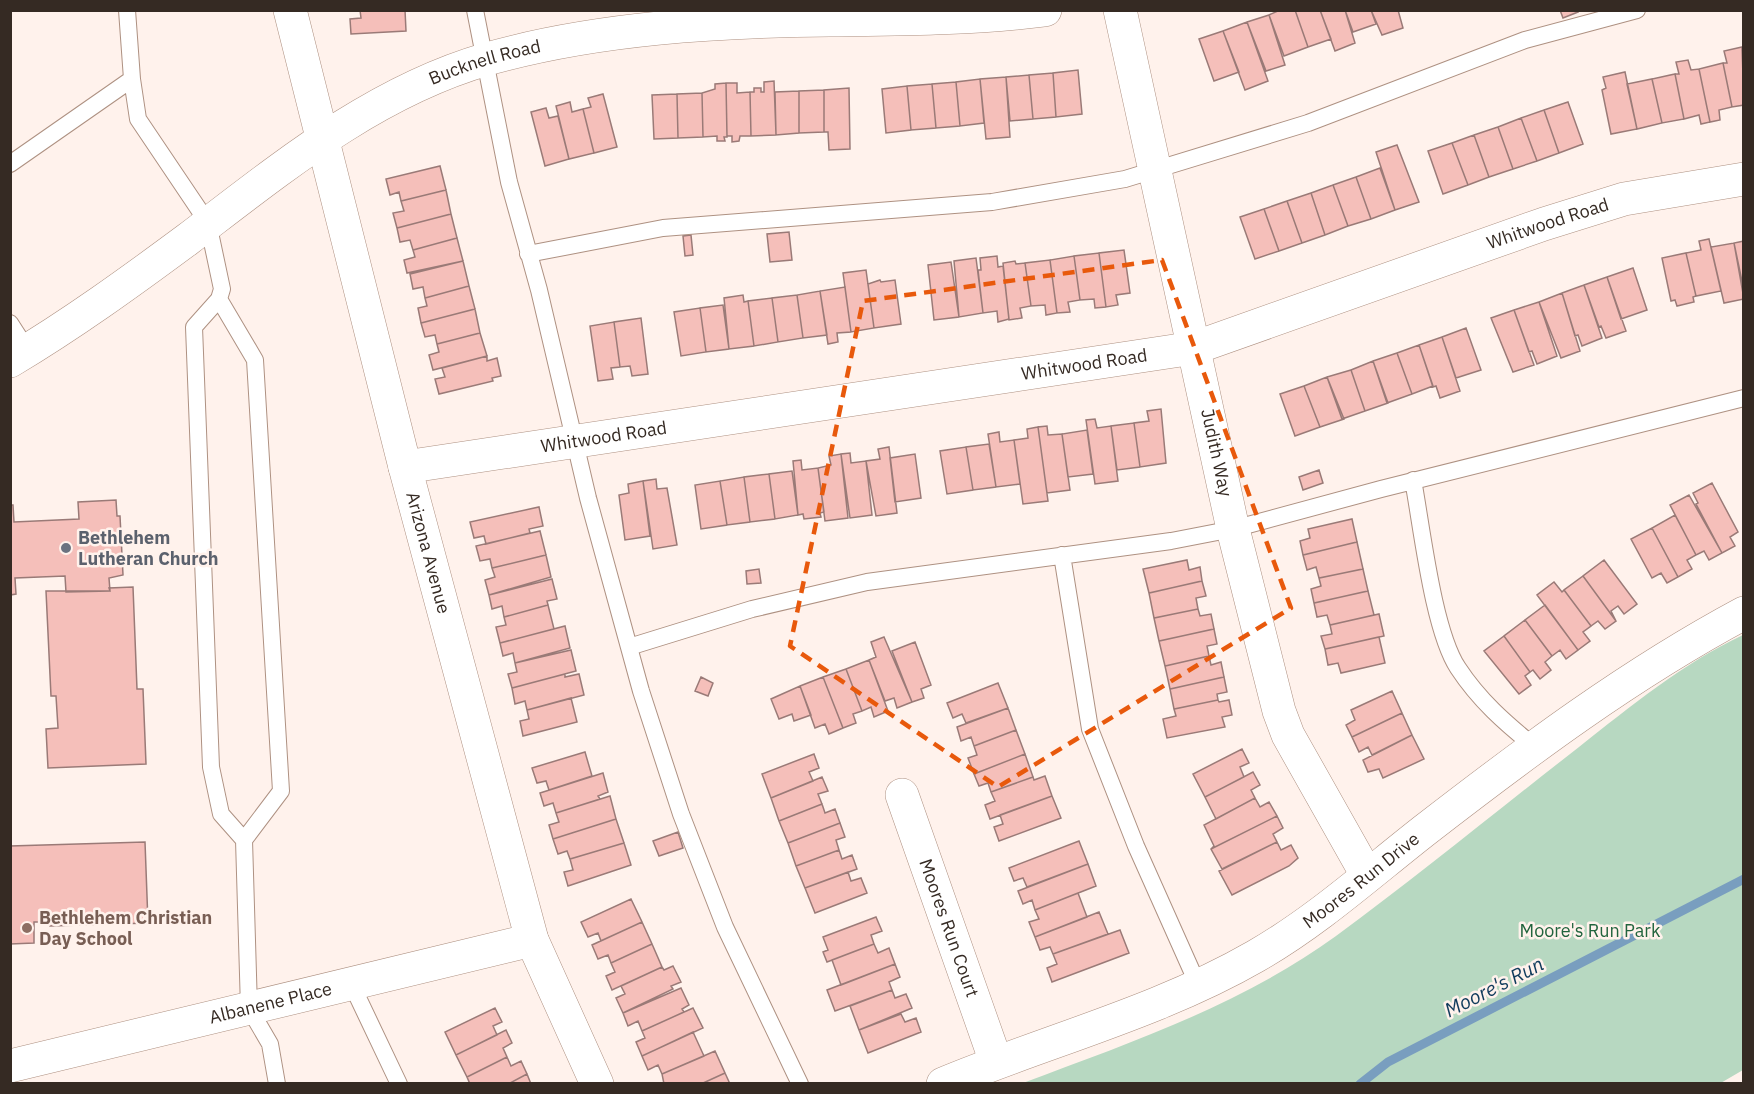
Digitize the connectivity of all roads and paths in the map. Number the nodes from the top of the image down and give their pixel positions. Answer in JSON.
{"nodes":[{"id":1,"x":126,"y":10,"type":"edge"},
{"id":2,"x":290,"y":10,"type":"edge"},
{"id":3,"x":475,"y":10,"type":"edge"},
{"id":4,"x":1045,"y":10,"type":"edge"},
{"id":5,"x":1120,"y":10,"type":"edge"},
{"id":6,"x":1637,"y":10,"type":"edge"},
{"id":7,"x":485,"y":60,"type":"junction"},
{"id":8,"x":132,"y":79,"type":"junction"},
{"id":9,"x":322,"y":138,"type":"junction"},
{"id":10,"x":10,"y":164,"type":"edge"},
{"id":11,"x":1155,"y":171,"type":"junction"},
{"id":12,"x":1743,"y":179,"type":"edge"},
{"id":13,"x":208,"y":223,"type":"junction"},
{"id":14,"x":528,"y":254,"type":"junction"},
{"id":15,"x":219,"y":299,"type":"junction"},
{"id":16,"x":10,"y":323,"type":"edge"},
{"id":17,"x":1194,"y":348,"type":"junction"},
{"id":18,"x":19,"y":356,"type":"edge"},
{"id":19,"x":1743,"y":398,"type":"edge"},
{"id":20,"x":573,"y":442,"type":"junction"},
{"id":21,"x":405,"y":468,"type":"junction"},
{"id":22,"x":1413,"y":480,"type":"junction"},
{"id":23,"x":1233,"y":529,"type":"junction"},
{"id":24,"x":1062,"y":555,"type":"junction"},
{"id":25,"x":1743,"y":613,"type":"edge"},
{"id":26,"x":629,"y":647,"type":"junction"},
{"id":27,"x":1535,"y":747,"type":"junction"},
{"id":28,"x":903,"y":795,"type":"dead end"},
{"id":29,"x":244,"y":840,"type":"junction"},
{"id":30,"x":1367,"y":875,"type":"junction"},
{"id":31,"x":532,"y":940,"type":"junction"},
{"id":32,"x":351,"y":983,"type":"junction"},
{"id":33,"x":1198,"y":985,"type":"junction"},
{"id":34,"x":249,"y":1008,"type":"junction"},
{"id":35,"x":996,"y":1062,"type":"junction"},
{"id":36,"x":10,"y":1066,"type":"edge"},
{"id":37,"x":277,"y":1083,"type":"edge"},
{"id":38,"x":399,"y":1083,"type":"edge"},
{"id":39,"x":597,"y":1083,"type":"edge"},
{"id":40,"x":800,"y":1083,"type":"edge"},
{"id":41,"x":943,"y":1083,"type":"edge"}],
"edges":[{"from":1,"to":8,"type":"lane"},
{"from":2,"to":9,"type":"street","name":"Arizona Avenue"},
{"from":3,"to":7,"type":"lane"},
{"from":4,"to":7,"type":"street","name":"Bucknell Road"},
{"from":5,"to":11,"type":"street","name":"Judith Way"},
{"from":6,"to":11,"type":"lane"},
{"from":7,"to":9,"type":"street","name":"Bucknell Road"},
{"from":7,"to":14,"type":"lane"},
{"from":8,"to":10,"type":"lane"},
{"from":8,"to":13,"type":"lane"},
{"from":9,"to":13,"type":"street","name":"Bucknell Road"},
{"from":9,"to":21,"type":"street","name":"Arizona Avenue"},
{"from":11,"to":14,"type":"lane"},
{"from":11,"to":17,"type":"street","name":"Judith Way"},
{"from":12,"to":17,"type":"street","name":"Whitwood Road"},
{"from":13,"to":15,"type":"lane"},
{"from":13,"to":18,"type":"street","name":"Bucknell Road"},
{"from":14,"to":20,"type":"lane"},
{"from":15,"to":29,"type":"lane"},
{"from":15,"to":29,"type":"lane"},
{"from":16,"to":18,"type":"lane"},
{"from":17,"to":20,"type":"street","name":"Whitwood Road"},
{"from":17,"to":23,"type":"street","name":"Judith Way"},
{"from":19,"to":22,"type":"lane"},
{"from":20,"to":21,"type":"street","name":"Whitwood Road"},
{"from":20,"to":26,"type":"lane"},
{"from":21,"to":31,"type":"street","name":"Arizona Avenue"},
{"from":22,"to":23,"type":"lane"},
{"from":22,"to":27,"type":"lane"},
{"from":23,"to":24,"type":"lane"},
{"from":23,"to":30,"type":"street","name":"Judith Way"},
{"from":24,"to":26,"type":"lane"},
{"from":24,"to":33,"type":"lane"},
{"from":25,"to":27,"type":"street","name":"Moores Run Drive"},
{"from":26,"to":40,"type":"lane"},
{"from":27,"to":30,"type":"street","name":"Moores Run Drive"},
{"from":28,"to":35,"type":"street","name":"Moores Run Court"},
{"from":29,"to":34,"type":"lane"},
{"from":30,"to":33,"type":"street","name":"Moores Run Drive"},
{"from":31,"to":32,"type":"street","name":"Albanene Place"},
{"from":31,"to":39,"type":"street","name":"Arizona Avenue"},
{"from":32,"to":34,"type":"street","name":"Albanene Place"},
{"from":32,"to":38,"type":"lane"},
{"from":33,"to":35,"type":"street","name":"Moores Run Drive"},
{"from":34,"to":36,"type":"street","name":"Albanene Place"},
{"from":34,"to":37,"type":"lane"},
{"from":35,"to":41,"type":"street","name":"Moores Run Drive"}]}
